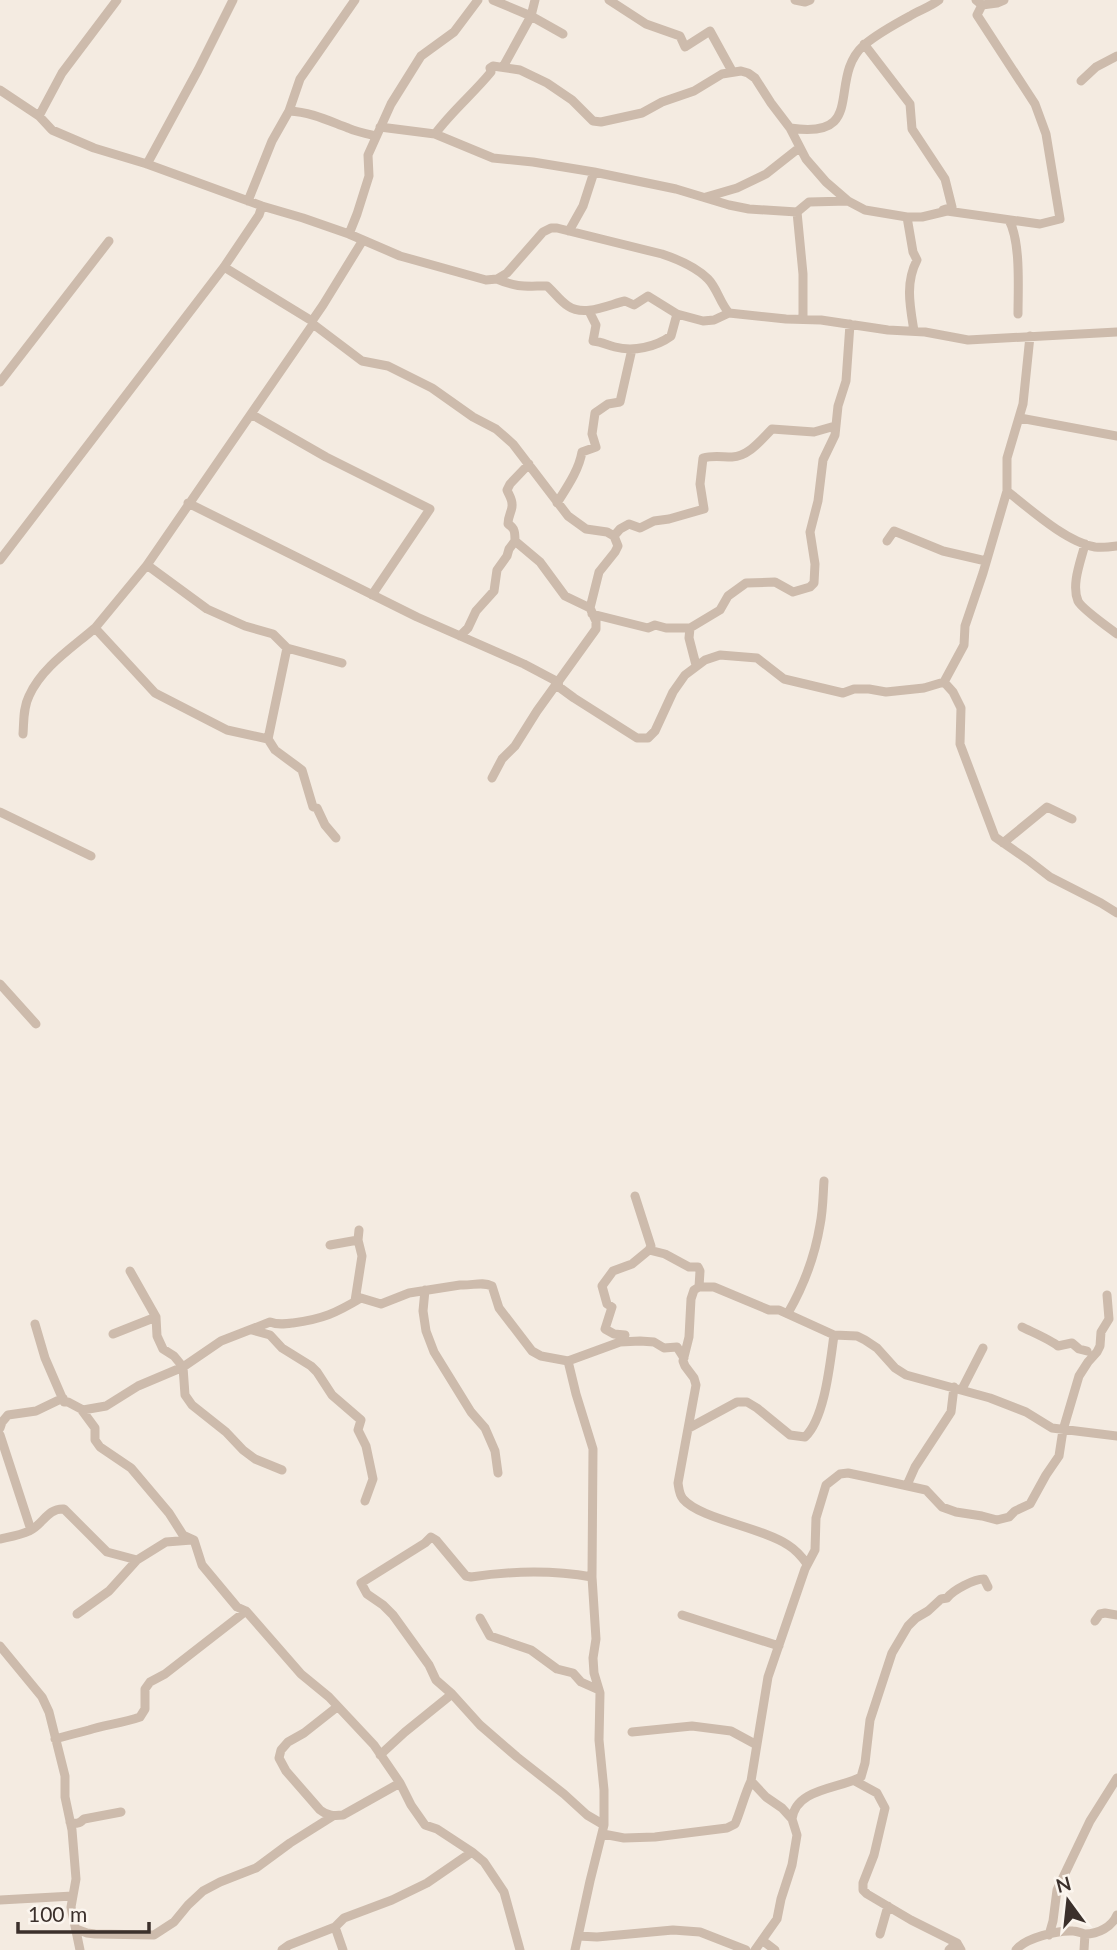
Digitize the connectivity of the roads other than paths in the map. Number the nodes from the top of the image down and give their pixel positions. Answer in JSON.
{"nodes":[{"id":1,"x":117,"y":0,"type":"edge"},
{"id":2,"x":233,"y":0,"type":"edge"},
{"id":3,"x":355,"y":0,"type":"edge"},
{"id":4,"x":478,"y":0,"type":"edge"},
{"id":5,"x":493,"y":0,"type":"edge"},
{"id":6,"x":535,"y":0,"type":"edge"},
{"id":7,"x":608,"y":0,"type":"edge"},
{"id":8,"x":795,"y":0,"type":"edge"},
{"id":9,"x":810,"y":0,"type":"edge"},
{"id":10,"x":939,"y":0,"type":"edge"},
{"id":11,"x":1004,"y":0,"type":"edge"},
{"id":12,"x":979,"y":2,"type":"edge"},
{"id":13,"x":531,"y":16,"type":"junction"},
{"id":14,"x":563,"y":34,"type":"dead end"},
{"id":15,"x":864,"y":44,"type":"junction"},
{"id":16,"x":1117,"y":57,"type":"edge"},
{"id":17,"x":503,"y":67,"type":"junction"},
{"id":18,"x":732,"y":71,"type":"junction"},
{"id":19,"x":1081,"y":81,"type":"dead end"},
{"id":20,"x":0,"y":90,"type":"edge"},
{"id":21,"x":289,"y":111,"type":"junction"},
{"id":22,"x":39,"y":116,"type":"junction"},
{"id":23,"x":790,"y":128,"type":"junction"},
{"id":24,"x":378,"y":131,"type":"junction"},
{"id":25,"x":435,"y":134,"type":"junction"},
{"id":26,"x":799,"y":148,"type":"junction"},
{"id":27,"x":147,"y":164,"type":"junction"},
{"id":28,"x":594,"y":172,"type":"junction"},
{"id":29,"x":705,"y":198,"type":"junction"},
{"id":30,"x":248,"y":201,"type":"junction"},
{"id":31,"x":848,"y":201,"type":"junction"},
{"id":32,"x":262,"y":206,"type":"junction"},
{"id":33,"x":941,"y":211,"type":"junction"},
{"id":34,"x":797,"y":212,"type":"junction"},
{"id":35,"x":907,"y":217,"type":"junction"},
{"id":36,"x":1009,"y":220,"type":"junction"},
{"id":37,"x":569,"y":231,"type":"junction"},
{"id":38,"x":349,"y":234,"type":"junction"},
{"id":39,"x":363,"y":240,"type":"junction"},
{"id":40,"x":109,"y":241,"type":"dead end"},
{"id":41,"x":224,"y":267,"type":"junction"},
{"id":42,"x":497,"y":279,"type":"junction"},
{"id":43,"x":589,"y":310,"type":"junction"},
{"id":44,"x":729,"y":313,"type":"junction"},
{"id":45,"x":677,"y":314,"type":"junction"},
{"id":46,"x":1018,"y":314,"type":"dead end"},
{"id":47,"x":803,"y":319,"type":"junction"},
{"id":48,"x":312,"y":323,"type":"junction"},
{"id":49,"x":850,"y":324,"type":"junction"},
{"id":50,"x":914,"y":331,"type":"junction"},
{"id":51,"x":1117,"y":332,"type":"edge"},
{"id":52,"x":1030,"y":336,"type":"junction"},
{"id":53,"x":632,"y":349,"type":"junction"},
{"id":54,"x":0,"y":382,"type":"edge"},
{"id":55,"x":251,"y":414,"type":"junction"},
{"id":56,"x":1020,"y":418,"type":"junction"},
{"id":57,"x":835,"y":426,"type":"junction"},
{"id":58,"x":1117,"y":436,"type":"edge"},
{"id":59,"x":529,"y":464,"type":"junction"},
{"id":60,"x":1007,"y":491,"type":"junction"},
{"id":61,"x":557,"y":502,"type":"junction"},
{"id":62,"x":188,"y":503,"type":"junction"},
{"id":63,"x":614,"y":536,"type":"junction"},
{"id":64,"x":515,"y":541,"type":"junction"},
{"id":65,"x":887,"y":541,"type":"dead end"},
{"id":66,"x":1085,"y":544,"type":"junction"},
{"id":67,"x":1117,"y":546,"type":"edge"},
{"id":68,"x":0,"y":560,"type":"edge"},
{"id":69,"x":986,"y":561,"type":"junction"},
{"id":70,"x":147,"y":565,"type":"junction"},
{"id":71,"x":372,"y":595,"type":"junction"},
{"id":72,"x":591,"y":611,"type":"junction"},
{"id":73,"x":95,"y":628,"type":"junction"},
{"id":74,"x":690,"y":628,"type":"junction"},
{"id":75,"x":1117,"y":635,"type":"edge"},
{"id":76,"x":460,"y":636,"type":"junction"},
{"id":77,"x":287,"y":648,"type":"junction"},
{"id":78,"x":342,"y":663,"type":"dead end"},
{"id":79,"x":696,"y":665,"type":"junction"},
{"id":80,"x":558,"y":681,"type":"junction"},
{"id":81,"x":944,"y":682,"type":"junction"},
{"id":82,"x":23,"y":734,"type":"dead end"},
{"id":83,"x":268,"y":739,"type":"junction"},
{"id":84,"x":492,"y":778,"type":"dead end"},
{"id":85,"x":0,"y":812,"type":"edge"},
{"id":86,"x":1072,"y":819,"type":"dead end"},
{"id":87,"x":336,"y":838,"type":"dead end"},
{"id":88,"x":1003,"y":843,"type":"junction"},
{"id":89,"x":91,"y":856,"type":"dead end"},
{"id":90,"x":1117,"y":913,"type":"edge"},
{"id":91,"x":0,"y":984,"type":"edge"},
{"id":92,"x":36,"y":1024,"type":"dead end"},
{"id":93,"x":824,"y":1181,"type":"dead end"},
{"id":94,"x":635,"y":1196,"type":"dead end"},
{"id":95,"x":330,"y":1245,"type":"dead end"},
{"id":96,"x":649,"y":1250,"type":"junction"},
{"id":97,"x":130,"y":1270,"type":"dead end"},
{"id":98,"x":698,"y":1287,"type":"junction"},
{"id":99,"x":425,"y":1290,"type":"junction"},
{"id":100,"x":1107,"y":1295,"type":"dead end"},
{"id":101,"x":355,"y":1302,"type":"junction"},
{"id":102,"x":788,"y":1313,"type":"junction"},
{"id":103,"x":156,"y":1317,"type":"junction"},
{"id":104,"x":271,"y":1322,"type":"junction"},
{"id":105,"x":35,"y":1324,"type":"dead end"},
{"id":106,"x":1022,"y":1327,"type":"dead end"},
{"id":107,"x":252,"y":1331,"type":"junction"},
{"id":108,"x":113,"y":1334,"type":"dead end"},
{"id":109,"x":270,"y":1335,"type":"junction"},
{"id":110,"x":834,"y":1335,"type":"junction"},
{"id":111,"x":620,"y":1342,"type":"junction"},
{"id":112,"x":983,"y":1348,"type":"dead end"},
{"id":113,"x":684,"y":1358,"type":"junction"},
{"id":114,"x":1086,"y":1360,"type":"junction"},
{"id":115,"x":568,"y":1361,"type":"junction"},
{"id":116,"x":183,"y":1367,"type":"junction"},
{"id":117,"x":958,"y":1388,"type":"junction"},
{"id":118,"x":63,"y":1398,"type":"junction"},
{"id":119,"x":81,"y":1409,"type":"junction"},
{"id":120,"x":0,"y":1428,"type":"edge"},
{"id":121,"x":689,"y":1428,"type":"junction"},
{"id":122,"x":1063,"y":1430,"type":"junction"},
{"id":123,"x":0,"y":1435,"type":"edge"},
{"id":124,"x":1117,"y":1436,"type":"edge"},
{"id":125,"x":282,"y":1470,"type":"dead end"},
{"id":126,"x":498,"y":1473,"type":"dead end"},
{"id":127,"x":907,"y":1485,"type":"junction"},
{"id":128,"x":365,"y":1501,"type":"dead end"},
{"id":129,"x":31,"y":1530,"type":"junction"},
{"id":130,"x":0,"y":1539,"type":"edge"},
{"id":131,"x":194,"y":1540,"type":"junction"},
{"id":132,"x":137,"y":1560,"type":"junction"},
{"id":133,"x":807,"y":1564,"type":"junction"},
{"id":134,"x":592,"y":1577,"type":"junction"},
{"id":135,"x":988,"y":1587,"type":"dead end"},
{"id":136,"x":246,"y":1611,"type":"junction"},
{"id":137,"x":77,"y":1614,"type":"dead end"},
{"id":138,"x":682,"y":1615,"type":"dead end"},
{"id":139,"x":1117,"y":1615,"type":"edge"},
{"id":140,"x":480,"y":1618,"type":"dead end"},
{"id":141,"x":1095,"y":1620,"type":"dead end"},
{"id":142,"x":0,"y":1646,"type":"edge"},
{"id":143,"x":779,"y":1646,"type":"junction"},
{"id":144,"x":599,"y":1690,"type":"junction"},
{"id":145,"x":452,"y":1694,"type":"junction"},
{"id":146,"x":337,"y":1707,"type":"junction"},
{"id":147,"x":632,"y":1732,"type":"dead end"},
{"id":148,"x":55,"y":1739,"type":"junction"},
{"id":149,"x":755,"y":1744,"type":"junction"},
{"id":150,"x":380,"y":1755,"type":"junction"},
{"id":151,"x":1117,"y":1778,"type":"edge"},
{"id":152,"x":751,"y":1781,"type":"junction"},
{"id":153,"x":855,"y":1781,"type":"junction"},
{"id":154,"x":400,"y":1783,"type":"junction"},
{"id":155,"x":121,"y":1812,"type":"dead end"},
{"id":156,"x":333,"y":1816,"type":"junction"},
{"id":157,"x":792,"y":1819,"type":"junction"},
{"id":158,"x":70,"y":1822,"type":"junction"},
{"id":159,"x":603,"y":1830,"type":"junction"},
{"id":160,"x":472,"y":1852,"type":"junction"},
{"id":161,"x":73,"y":1896,"type":"junction"},
{"id":162,"x":0,"y":1900,"type":"edge"},
{"id":163,"x":888,"y":1906,"type":"junction"},
{"id":164,"x":1117,"y":1915,"type":"edge"},
{"id":165,"x":335,"y":1927,"type":"junction"},
{"id":166,"x":76,"y":1929,"type":"junction"},
{"id":167,"x":1113,"y":1929,"type":"edge"},
{"id":168,"x":880,"y":1934,"type":"dead end"},
{"id":169,"x":1085,"y":1934,"type":"junction"},
{"id":170,"x":1049,"y":1935,"type":"junction"},
{"id":171,"x":578,"y":1936,"type":"junction"},
{"id":172,"x":762,"y":1940,"type":"junction"},
{"id":173,"x":959,"y":1946,"type":"edge"},
{"id":174,"x":80,"y":1950,"type":"edge"},
{"id":175,"x":282,"y":1950,"type":"edge"},
{"id":176,"x":344,"y":1950,"type":"edge"},
{"id":177,"x":520,"y":1950,"type":"edge"},
{"id":178,"x":575,"y":1950,"type":"edge"},
{"id":179,"x":746,"y":1950,"type":"edge"},
{"id":180,"x":755,"y":1950,"type":"edge"},
{"id":181,"x":775,"y":1950,"type":"edge"},
{"id":182,"x":949,"y":1950,"type":"edge"},
{"id":183,"x":1016,"y":1950,"type":"edge"},
{"id":184,"x":1084,"y":1950,"type":"edge"}],
"edges":[{"from":1,"to":22,"type":"street"},
{"from":2,"to":27,"type":"street"},
{"from":3,"to":21,"type":"street"},
{"from":4,"to":24,"type":"street"},
{"from":5,"to":13,"type":"street"},
{"from":6,"to":13,"type":"street"},
{"from":7,"to":18,"type":"street"},
{"from":8,"to":9,"type":"street"},
{"from":10,"to":15,"type":"street"},
{"from":11,"to":12,"type":"street"},
{"from":12,"to":36,"type":"street"},
{"from":13,"to":14,"type":"street"},
{"from":13,"to":17,"type":"street"},
{"from":15,"to":23,"type":"street"},
{"from":15,"to":33,"type":"street"},
{"from":16,"to":19,"type":"street"},
{"from":17,"to":18,"type":"street"},
{"from":17,"to":25,"type":"street"},
{"from":18,"to":23,"type":"street"},
{"from":20,"to":22,"type":"street"},
{"from":21,"to":24,"type":"street"},
{"from":21,"to":30,"type":"street"},
{"from":22,"to":27,"type":"street"},
{"from":23,"to":26,"type":"street"},
{"from":24,"to":25,"type":"street"},
{"from":24,"to":38,"type":"street"},
{"from":25,"to":28,"type":"street"},
{"from":26,"to":29,"type":"street"},
{"from":26,"to":31,"type":"street"},
{"from":27,"to":30,"type":"street"},
{"from":28,"to":29,"type":"street"},
{"from":28,"to":37,"type":"street"},
{"from":29,"to":34,"type":"street"},
{"from":30,"to":32,"type":"street"},
{"from":31,"to":34,"type":"street"},
{"from":31,"to":35,"type":"street"},
{"from":32,"to":38,"type":"street"},
{"from":32,"to":41,"type":"street"},
{"from":33,"to":35,"type":"street"},
{"from":33,"to":36,"type":"street"},
{"from":34,"to":47,"type":"street"},
{"from":35,"to":50,"type":"street"},
{"from":36,"to":46,"type":"street"},
{"from":37,"to":42,"type":"street"},
{"from":37,"to":44,"type":"street"},
{"from":38,"to":39,"type":"street"},
{"from":39,"to":42,"type":"street"},
{"from":39,"to":48,"type":"street"},
{"from":40,"to":54,"type":"street"},
{"from":41,"to":48,"type":"street"},
{"from":41,"to":68,"type":"street"},
{"from":42,"to":43,"type":"street"},
{"from":43,"to":45,"type":"street"},
{"from":43,"to":53,"type":"street"},
{"from":44,"to":45,"type":"street"},
{"from":44,"to":47,"type":"street"},
{"from":45,"to":53,"type":"street"},
{"from":47,"to":49,"type":"street"},
{"from":48,"to":55,"type":"street"},
{"from":48,"to":59,"type":"street"},
{"from":49,"to":50,"type":"street"},
{"from":49,"to":57,"type":"street"},
{"from":50,"to":52,"type":"street"},
{"from":51,"to":52,"type":"street"},
{"from":52,"to":56,"type":"street"},
{"from":53,"to":61,"type":"street"},
{"from":55,"to":62,"type":"street"},
{"from":55,"to":71,"type":"street"},
{"from":56,"to":58,"type":"street"},
{"from":56,"to":60,"type":"street"},
{"from":57,"to":63,"type":"street"},
{"from":57,"to":74,"type":"street"},
{"from":59,"to":61,"type":"street"},
{"from":59,"to":64,"type":"street"},
{"from":60,"to":66,"type":"street"},
{"from":60,"to":69,"type":"street"},
{"from":61,"to":63,"type":"street"},
{"from":62,"to":70,"type":"street"},
{"from":62,"to":71,"type":"street"},
{"from":63,"to":72,"type":"street"},
{"from":64,"to":72,"type":"street"},
{"from":64,"to":76,"type":"street"},
{"from":65,"to":69,"type":"street"},
{"from":66,"to":67,"type":"street"},
{"from":66,"to":75,"type":"street"},
{"from":69,"to":81,"type":"street"},
{"from":70,"to":73,"type":"street"},
{"from":70,"to":77,"type":"street"},
{"from":71,"to":76,"type":"street"},
{"from":72,"to":74,"type":"street"},
{"from":72,"to":80,"type":"street"},
{"from":73,"to":82,"type":"street"},
{"from":73,"to":83,"type":"street"},
{"from":74,"to":79,"type":"street"},
{"from":76,"to":80,"type":"street"},
{"from":77,"to":78,"type":"street"},
{"from":77,"to":83,"type":"street"},
{"from":79,"to":80,"type":"street"},
{"from":79,"to":81,"type":"street"},
{"from":80,"to":84,"type":"street"},
{"from":81,"to":88,"type":"street"},
{"from":83,"to":87,"type":"street"},
{"from":85,"to":89,"type":"street"},
{"from":86,"to":88,"type":"street"},
{"from":88,"to":90,"type":"street"},
{"from":91,"to":92,"type":"street"},
{"from":93,"to":102,"type":"street"},
{"from":94,"to":96,"type":"street"},
{"from":95,"to":101,"type":"street"},
{"from":96,"to":98,"type":"street"},
{"from":96,"to":111,"type":"street"},
{"from":97,"to":103,"type":"street"},
{"from":98,"to":102,"type":"street"},
{"from":98,"to":113,"type":"street"},
{"from":99,"to":101,"type":"street"},
{"from":99,"to":115,"type":"street"},
{"from":99,"to":126,"type":"street"},
{"from":100,"to":114,"type":"street"},
{"from":101,"to":104,"type":"street"},
{"from":102,"to":110,"type":"street"},
{"from":103,"to":108,"type":"street"},
{"from":103,"to":116,"type":"street"},
{"from":104,"to":107,"type":"street"},
{"from":104,"to":109,"type":"street"},
{"from":105,"to":118,"type":"street"},
{"from":106,"to":114,"type":"street"},
{"from":107,"to":109,"type":"street"},
{"from":107,"to":116,"type":"street"},
{"from":109,"to":128,"type":"street"},
{"from":110,"to":117,"type":"street"},
{"from":110,"to":121,"type":"street"},
{"from":111,"to":113,"type":"street"},
{"from":111,"to":115,"type":"street"},
{"from":112,"to":117,"type":"street"},
{"from":113,"to":121,"type":"street"},
{"from":114,"to":122,"type":"street"},
{"from":115,"to":134,"type":"street"},
{"from":116,"to":119,"type":"street"},
{"from":116,"to":125,"type":"street"},
{"from":117,"to":122,"type":"street"},
{"from":117,"to":127,"type":"street"},
{"from":118,"to":119,"type":"street"},
{"from":118,"to":120,"type":"street"},
{"from":119,"to":131,"type":"street"},
{"from":121,"to":133,"type":"street"},
{"from":122,"to":124,"type":"street"},
{"from":122,"to":127,"type":"street"},
{"from":123,"to":129,"type":"street"},
{"from":127,"to":133,"type":"street"},
{"from":129,"to":130,"type":"street"},
{"from":129,"to":132,"type":"street"},
{"from":131,"to":132,"type":"street"},
{"from":131,"to":136,"type":"street"},
{"from":132,"to":137,"type":"street"},
{"from":133,"to":143,"type":"street"},
{"from":134,"to":144,"type":"street"},
{"from":134,"to":145,"type":"street"},
{"from":135,"to":153,"type":"street"},
{"from":136,"to":146,"type":"street"},
{"from":136,"to":148,"type":"street"},
{"from":138,"to":143,"type":"street"},
{"from":139,"to":141,"type":"street"},
{"from":140,"to":144,"type":"street"},
{"from":142,"to":148,"type":"street"},
{"from":143,"to":149,"type":"street"},
{"from":144,"to":159,"type":"street"},
{"from":145,"to":150,"type":"street"},
{"from":145,"to":159,"type":"street"},
{"from":146,"to":150,"type":"street"},
{"from":146,"to":156,"type":"street"},
{"from":147,"to":149,"type":"street"},
{"from":148,"to":158,"type":"street"},
{"from":149,"to":152,"type":"street"},
{"from":150,"to":154,"type":"street"},
{"from":151,"to":170,"type":"street"},
{"from":152,"to":157,"type":"street"},
{"from":152,"to":159,"type":"street"},
{"from":153,"to":157,"type":"street"},
{"from":153,"to":163,"type":"street"},
{"from":154,"to":156,"type":"street"},
{"from":154,"to":160,"type":"street"},
{"from":155,"to":158,"type":"street"},
{"from":156,"to":166,"type":"street"},
{"from":157,"to":172,"type":"street"},
{"from":158,"to":161,"type":"street"},
{"from":159,"to":171,"type":"street"},
{"from":160,"to":165,"type":"street"},
{"from":160,"to":177,"type":"street"},
{"from":161,"to":162,"type":"street"},
{"from":161,"to":166,"type":"street"},
{"from":163,"to":168,"type":"street"},
{"from":163,"to":173,"type":"street"},
{"from":164,"to":167,"type":"street"},
{"from":165,"to":175,"type":"street"},
{"from":165,"to":176,"type":"street"},
{"from":166,"to":174,"type":"street"},
{"from":167,"to":169,"type":"street"},
{"from":169,"to":170,"type":"street"},
{"from":169,"to":184,"type":"street"},
{"from":170,"to":183,"type":"street"},
{"from":171,"to":178,"type":"street"},
{"from":171,"to":179,"type":"street"},
{"from":172,"to":180,"type":"street"},
{"from":172,"to":181,"type":"street"},
{"from":173,"to":182,"type":"street"}]}
